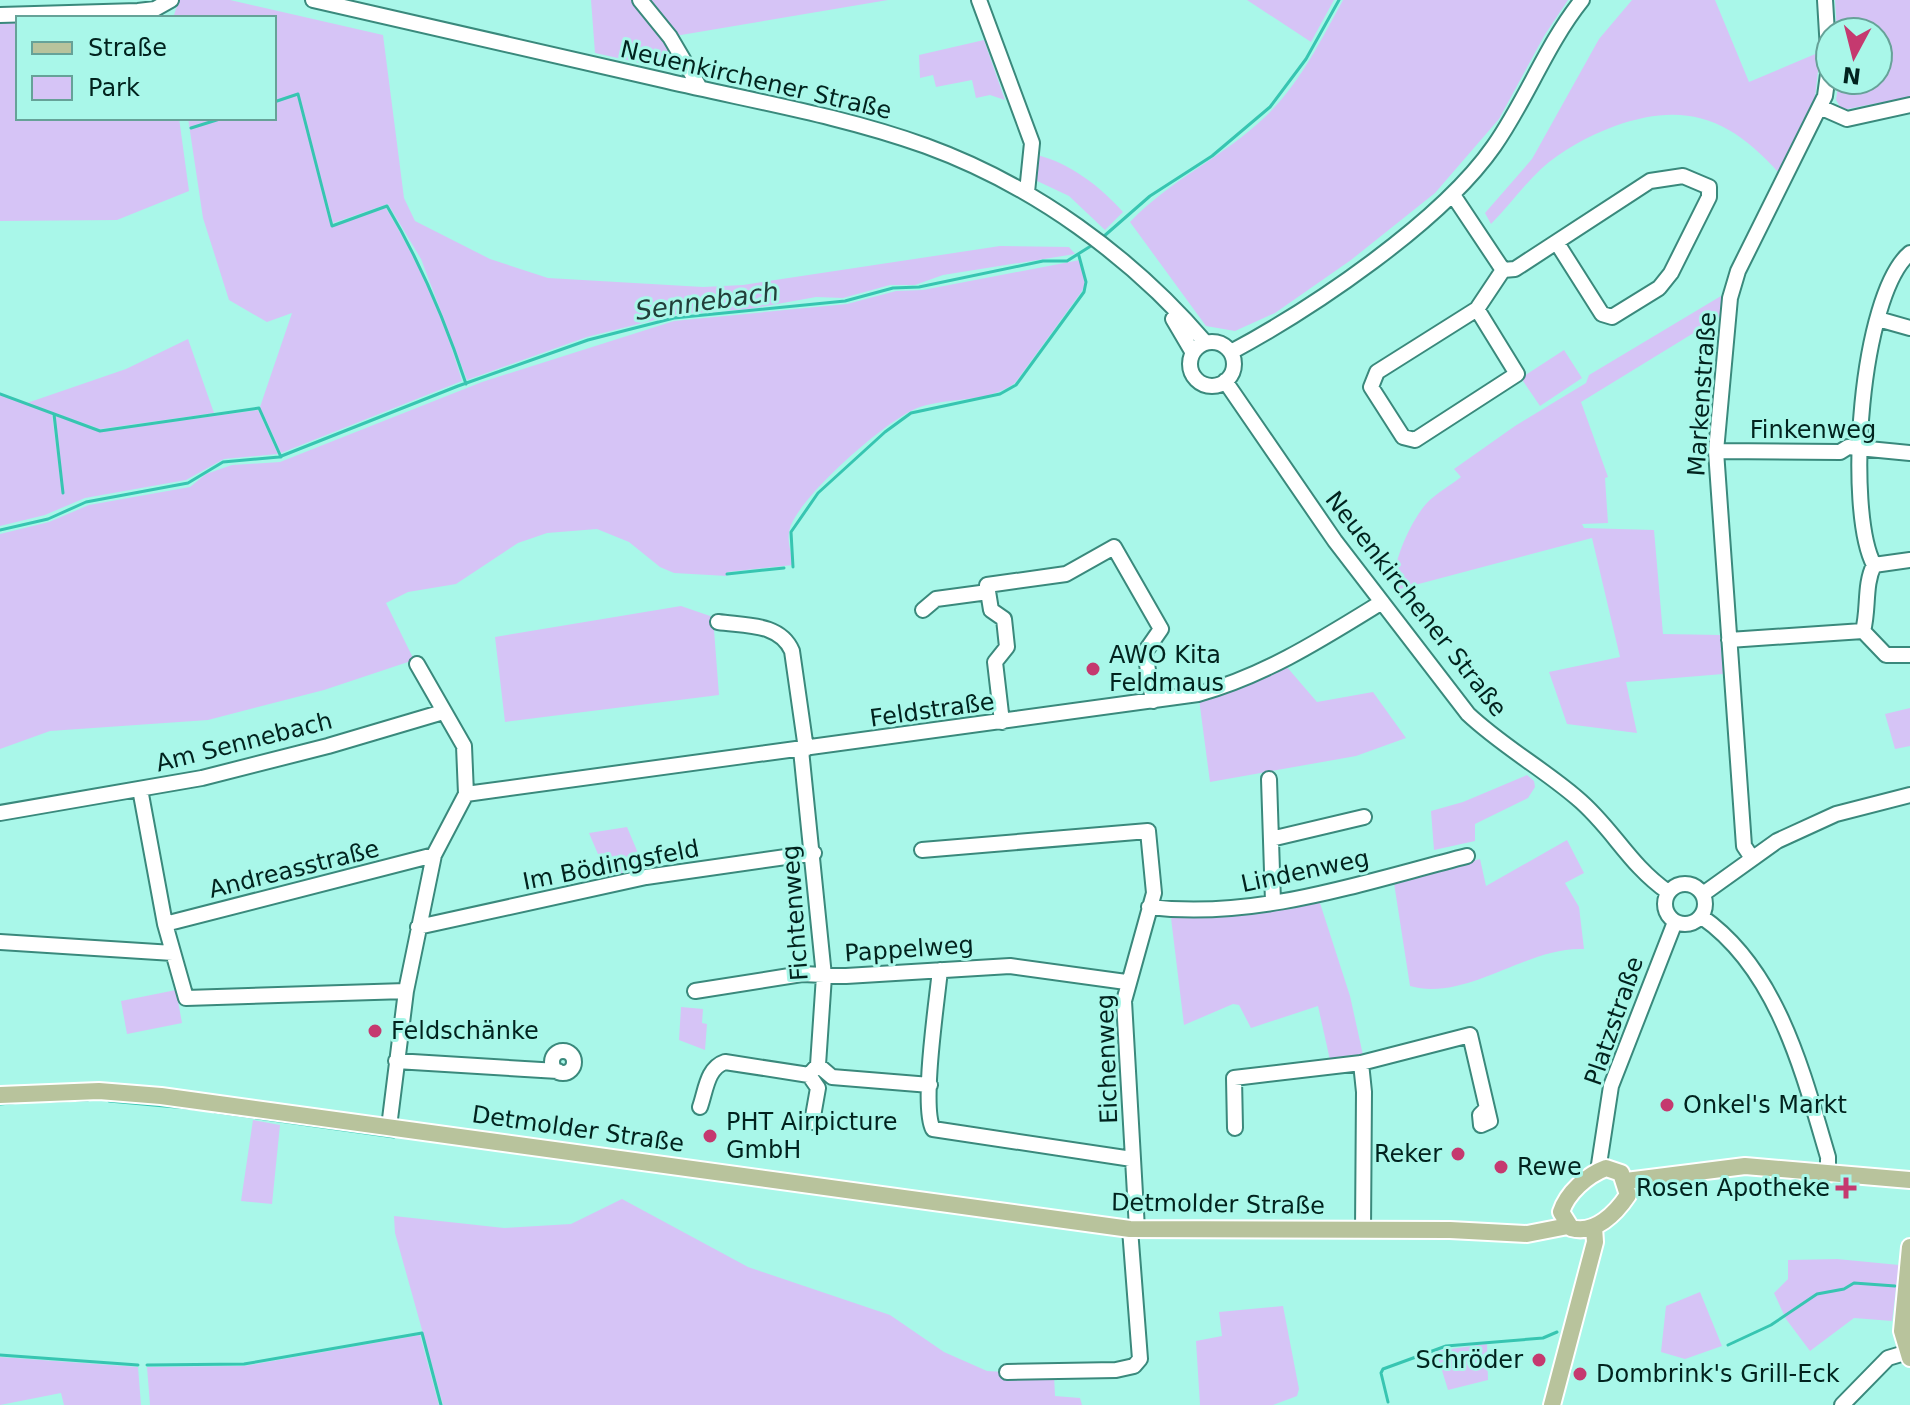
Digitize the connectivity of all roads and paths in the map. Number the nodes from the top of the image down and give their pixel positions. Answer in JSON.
{"nodes":[{"id":1,"x":171,"y":0,"type":"edge"},
{"id":2,"x":313,"y":0,"type":"edge"},
{"id":3,"x":640,"y":0,"type":"edge"},
{"id":4,"x":979,"y":0,"type":"edge"},
{"id":5,"x":1582,"y":0,"type":"edge"},
{"id":6,"x":1825,"y":0,"type":"edge"},
{"id":7,"x":0,"y":15,"type":"edge"},
{"id":8,"x":700,"y":88,"type":"junction"},
{"id":9,"x":1910,"y":105,"type":"edge"},
{"id":10,"x":1822,"y":108,"type":"junction"},
{"id":11,"x":1027,"y":192,"type":"junction"},
{"id":12,"x":1453,"y":195,"type":"junction"},
{"id":13,"x":1557,"y":243,"type":"junction"},
{"id":14,"x":1910,"y":253,"type":"edge"},
{"id":15,"x":1503,"y":270,"type":"junction"},
{"id":16,"x":1151,"y":289,"type":"junction"},
{"id":17,"x":1477,"y":309,"type":"junction"},
{"id":18,"x":1878,"y":319,"type":"junction"},
{"id":19,"x":1910,"y":328,"type":"edge"},
{"id":20,"x":1205,"y":342,"type":"junction"},
{"id":21,"x":1231,"y":352,"type":"junction"},
{"id":22,"x":1193,"y":353,"type":"junction"},
{"id":23,"x":1225,"y":381,"type":"junction"},
{"id":24,"x":1859,"y":447,"type":"junction"},
{"id":25,"x":1716,"y":451,"type":"junction"},
{"id":26,"x":1910,"y":453,"type":"edge"},
{"id":27,"x":1910,"y":560,"type":"edge"},
{"id":28,"x":1874,"y":565,"type":"junction"},
{"id":29,"x":988,"y":592,"type":"junction"},
{"id":30,"x":1382,"y":602,"type":"junction"},
{"id":31,"x":923,"y":610,"type":"dead end"},
{"id":32,"x":718,"y":622,"type":"dead end"},
{"id":33,"x":1863,"y":631,"type":"junction"},
{"id":34,"x":1729,"y":640,"type":"junction"},
{"id":35,"x":1910,"y":655,"type":"edge"},
{"id":36,"x":417,"y":664,"type":"dead end"},
{"id":37,"x":1153,"y":701,"type":"junction"},
{"id":38,"x":443,"y":712,"type":"junction"},
{"id":39,"x":1002,"y":722,"type":"junction"},
{"id":40,"x":804,"y":749,"type":"junction"},
{"id":41,"x":1269,"y":779,"type":"dead end"},
{"id":42,"x":140,"y":789,"type":"junction"},
{"id":43,"x":466,"y":794,"type":"junction"},
{"id":44,"x":1910,"y":795,"type":"edge"},
{"id":45,"x":0,"y":813,"type":"edge"},
{"id":46,"x":1364,"y":817,"type":"dead end"},
{"id":47,"x":1271,"y":839,"type":"junction"},
{"id":48,"x":922,"y":850,"type":"dead end"},
{"id":49,"x":814,"y":853,"type":"junction"},
{"id":50,"x":434,"y":855,"type":"junction"},
{"id":51,"x":1467,"y":856,"type":"dead end"},
{"id":52,"x":1752,"y":858,"type":"junction"},
{"id":53,"x":1668,"y":892,"type":"junction"},
{"id":54,"x":1703,"y":894,"type":"junction"},
{"id":55,"x":1273,"y":902,"type":"junction"},
{"id":56,"x":1149,"y":907,"type":"junction"},
{"id":57,"x":1702,"y":917,"type":"junction"},
{"id":58,"x":1675,"y":922,"type":"junction"},
{"id":59,"x":165,"y":924,"type":"junction"},
{"id":60,"x":418,"y":927,"type":"junction"},
{"id":61,"x":0,"y":942,"type":"edge"},
{"id":62,"x":173,"y":953,"type":"junction"},
{"id":63,"x":940,"y":970,"type":"junction"},
{"id":64,"x":824,"y":976,"type":"junction"},
{"id":65,"x":1126,"y":982,"type":"junction"},
{"id":66,"x":406,"y":991,"type":"junction"},
{"id":67,"x":695,"y":991,"type":"dead end"},
{"id":68,"x":396,"y":1061,"type":"junction"},
{"id":69,"x":1361,"y":1063,"type":"junction"},
{"id":70,"x":813,"y":1070,"type":"junction"},
{"id":71,"x":558,"y":1071,"type":"dead end"},
{"id":72,"x":930,"y":1085,"type":"junction"},
{"id":73,"x":0,"y":1095,"type":"edge"},
{"id":74,"x":700,"y":1107,"type":"dead end"},
{"id":75,"x":1487,"y":1108,"type":"dead end"},
{"id":76,"x":812,"y":1122,"type":"dead end"},
{"id":77,"x":389,"y":1127,"type":"junction"},
{"id":78,"x":1235,"y":1128,"type":"dead end"},
{"id":79,"x":1132,"y":1159,"type":"junction"},
{"id":80,"x":1828,"y":1170,"type":"junction"},
{"id":81,"x":1616,"y":1179,"type":"junction"},
{"id":82,"x":1910,"y":1180,"type":"edge"},
{"id":83,"x":1576,"y":1224,"type":"junction"},
{"id":84,"x":1133,"y":1229,"type":"junction"},
{"id":85,"x":1363,"y":1230,"type":"junction"},
{"id":86,"x":1910,"y":1247,"type":"edge"},
{"id":87,"x":1909,"y":1355,"type":"edge"},
{"id":88,"x":1007,"y":1372,"type":"dead end"},
{"id":89,"x":1552,"y":1405,"type":"edge"},
{"id":90,"x":1842,"y":1405,"type":"edge"}],
"edges":[{"from":1,"to":7,"type":"street"},
{"from":2,"to":8,"type":"street","name":"Neuenkirchener Straße"},
{"from":3,"to":8,"type":"street"},
{"from":4,"to":11,"type":"street"},
{"from":5,"to":12,"type":"street"},
{"from":6,"to":10,"type":"street","name":"Markenstraße"},
{"from":8,"to":11,"type":"street","name":"Neuenkirchener Straße"},
{"from":9,"to":10,"type":"street"},
{"from":10,"to":25,"type":"street","name":"Markenstraße"},
{"from":11,"to":16,"type":"street","name":"Neuenkirchener Straße"},
{"from":12,"to":15,"type":"street"},
{"from":12,"to":21,"type":"street"},
{"from":13,"to":13,"type":"street"},
{"from":13,"to":15,"type":"street"},
{"from":14,"to":18,"type":"street"},
{"from":15,"to":17,"type":"street"},
{"from":16,"to":20,"type":"street","name":"Neuenkirchener Straße"},
{"from":16,"to":22,"type":"street","name":"Neuenkirchener Straße"},
{"from":17,"to":17,"type":"street"},
{"from":18,"to":19,"type":"street"},
{"from":18,"to":24,"type":"street"},
{"from":20,"to":21,"type":"street"},
{"from":20,"to":22,"type":"street"},
{"from":21,"to":23,"type":"street"},
{"from":22,"to":23,"type":"street"},
{"from":23,"to":30,"type":"street","name":"Neuenkirchener Straße"},
{"from":24,"to":25,"type":"street","name":"Finkenweg"},
{"from":24,"to":26,"type":"street","name":"Finkenweg"},
{"from":24,"to":28,"type":"street"},
{"from":25,"to":34,"type":"street","name":"Markenstraße"},
{"from":27,"to":28,"type":"street"},
{"from":28,"to":33,"type":"street"},
{"from":29,"to":31,"type":"street"},
{"from":29,"to":37,"type":"street"},
{"from":29,"to":39,"type":"street"},
{"from":30,"to":37,"type":"street","name":"Feldstraße"},
{"from":30,"to":53,"type":"street","name":"Neuenkirchener Straße"},
{"from":32,"to":40,"type":"street","name":"Fichtenweg"},
{"from":33,"to":34,"type":"street"},
{"from":33,"to":35,"type":"street"},
{"from":34,"to":52,"type":"street","name":"Markenstraße"},
{"from":36,"to":38,"type":"street"},
{"from":37,"to":39,"type":"street","name":"Feldstraße"},
{"from":38,"to":42,"type":"street","name":"Am Sennebach"},
{"from":38,"to":43,"type":"street"},
{"from":39,"to":40,"type":"street","name":"Feldstraße"},
{"from":40,"to":43,"type":"street","name":"Feldstraße"},
{"from":40,"to":49,"type":"street","name":"Fichtenweg"},
{"from":41,"to":47,"type":"street"},
{"from":42,"to":45,"type":"street","name":"Am Sennebach"},
{"from":42,"to":59,"type":"street"},
{"from":43,"to":50,"type":"street"},
{"from":44,"to":52,"type":"street"},
{"from":46,"to":47,"type":"street"},
{"from":47,"to":55,"type":"street"},
{"from":48,"to":56,"type":"street","name":"Eichenweg"},
{"from":49,"to":60,"type":"street","name":"Im Bödingsfeld"},
{"from":49,"to":64,"type":"street","name":"Fichtenweg"},
{"from":50,"to":59,"type":"street","name":"Andreasstraße"},
{"from":50,"to":60,"type":"street"},
{"from":51,"to":55,"type":"street","name":"Lindenweg"},
{"from":52,"to":54,"type":"street"},
{"from":53,"to":54,"type":"street"},
{"from":53,"to":58,"type":"street"},
{"from":54,"to":57,"type":"street"},
{"from":55,"to":56,"type":"street","name":"Lindenweg"},
{"from":56,"to":65,"type":"street","name":"Eichenweg"},
{"from":57,"to":58,"type":"street"},
{"from":57,"to":80,"type":"street"},
{"from":58,"to":81,"type":"street","name":"Platzstraße"},
{"from":59,"to":62,"type":"street"},
{"from":60,"to":66,"type":"street"},
{"from":61,"to":62,"type":"street"},
{"from":62,"to":66,"type":"street"},
{"from":63,"to":64,"type":"street","name":"Pappelweg"},
{"from":63,"to":65,"type":"street","name":"Pappelweg"},
{"from":63,"to":72,"type":"street"},
{"from":64,"to":67,"type":"street","name":"Pappelweg"},
{"from":64,"to":70,"type":"street","name":"Fichtenweg"},
{"from":65,"to":79,"type":"street","name":"Eichenweg"},
{"from":66,"to":68,"type":"street"},
{"from":68,"to":71,"type":"street"},
{"from":68,"to":77,"type":"street"},
{"from":69,"to":75,"type":"street"},
{"from":69,"to":78,"type":"street"},
{"from":69,"to":85,"type":"street"},
{"from":70,"to":72,"type":"street"},
{"from":70,"to":74,"type":"street"},
{"from":70,"to":76,"type":"street","name":"Fichtenweg"},
{"from":72,"to":79,"type":"street"},
{"from":73,"to":77,"type":"main road","name":"Detmolder Straße"},
{"from":77,"to":84,"type":"main road","name":"Detmolder Straße"},
{"from":79,"to":84,"type":"street","name":"Eichenweg"},
{"from":80,"to":81,"type":"main road"},
{"from":80,"to":82,"type":"main road"},
{"from":81,"to":83,"type":"main road"},
{"from":81,"to":83,"type":"main road"},
{"from":83,"to":85,"type":"main road","name":"Detmolder Straße"},
{"from":83,"to":89,"type":"main road"},
{"from":84,"to":85,"type":"main road","name":"Detmolder Straße"},
{"from":84,"to":88,"type":"street","name":"Eichenweg"},
{"from":86,"to":87,"type":"main road"},
{"from":87,"to":90,"type":"street"}]}
